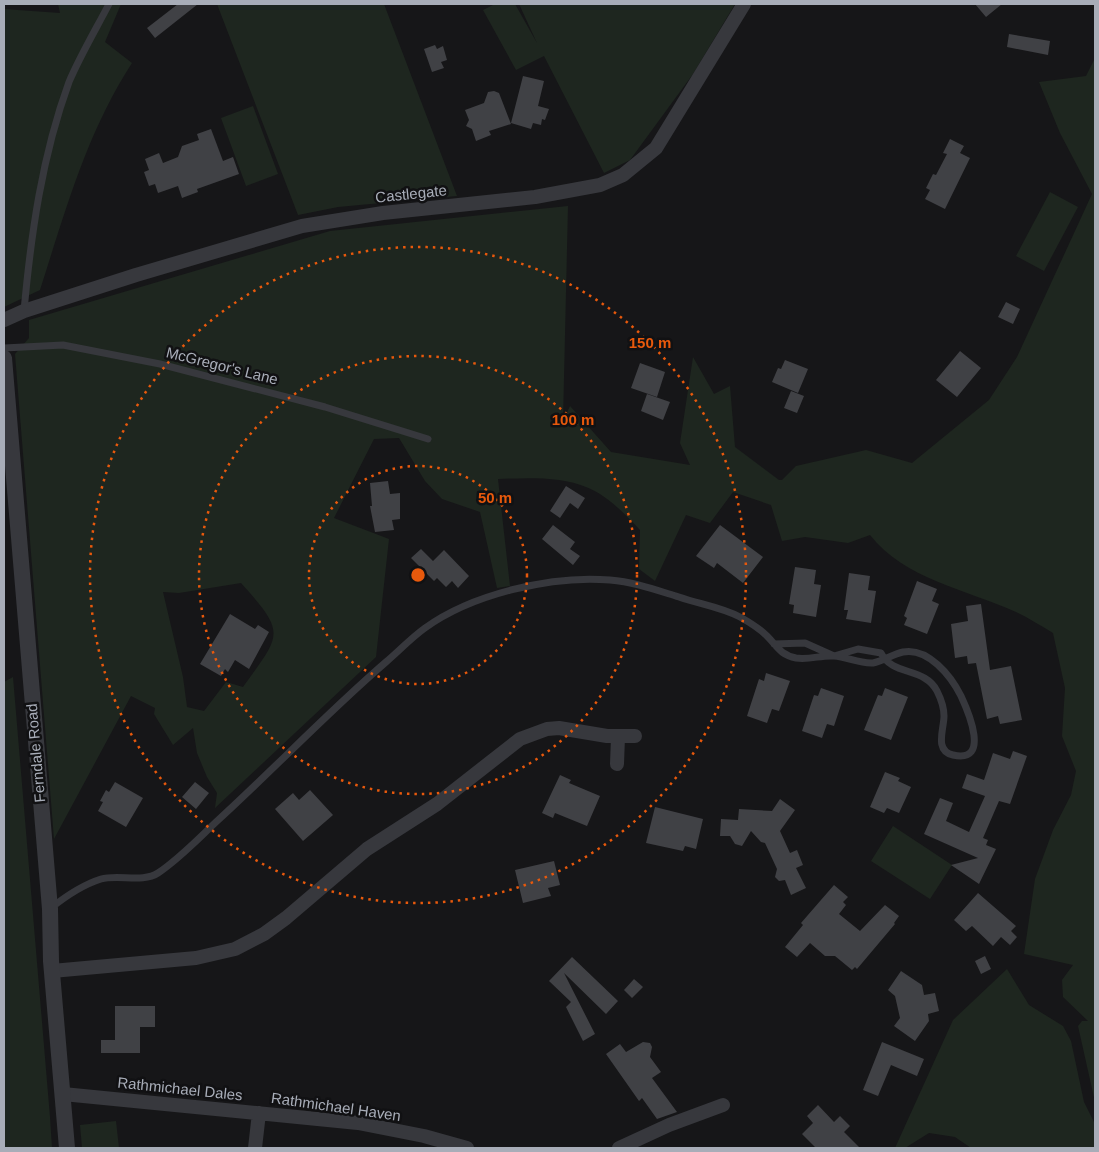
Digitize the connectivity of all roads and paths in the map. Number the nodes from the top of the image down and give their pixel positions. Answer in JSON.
{"nodes":[{"id":1,"x":109,"y":4,"type":"edge"},
{"id":2,"x":744,"y":4,"type":"edge"},
{"id":3,"x":24,"y":311,"type":"junction"},
{"id":4,"x":4,"y":320,"type":"edge"},
{"id":5,"x":4,"y":348,"type":"edge"},
{"id":6,"x":4,"y":358,"type":"edge"},
{"id":7,"x":428,"y":439,"type":"dead end"},
{"id":8,"x":774,"y":644,"type":"junction"},
{"id":9,"x":834,"y":656,"type":"junction"},
{"id":10,"x":883,"y":659,"type":"junction"},
{"id":11,"x":635,"y":736,"type":"dead end"},
{"id":12,"x":618,"y":737,"type":"junction"},
{"id":13,"x":617,"y":764,"type":"dead end"},
{"id":14,"x":50,"y":909,"type":"junction"},
{"id":15,"x":52,"y":971,"type":"junction"},
{"id":16,"x":63,"y":1094,"type":"junction"},
{"id":17,"x":723,"y":1105,"type":"dead end"},
{"id":18,"x":259,"y":1113,"type":"junction"},
{"id":19,"x":67,"y":1148,"type":"edge"},
{"id":20,"x":255,"y":1148,"type":"edge"},
{"id":21,"x":467,"y":1148,"type":"edge"},
{"id":22,"x":619,"y":1148,"type":"edge"}],
"edges":[{"from":1,"to":3,"type":"lane"},
{"from":2,"to":3,"type":"street","name":"Castlegate"},
{"from":3,"to":4,"type":"street","name":"Castlegate"},
{"from":5,"to":7,"type":"lane","name":"McGregor's Lane"},
{"from":6,"to":14,"type":"street","name":"Ferndale Road"},
{"from":8,"to":9,"type":"lane"},
{"from":8,"to":9,"type":"lane"},
{"from":8,"to":14,"type":"lane"},
{"from":9,"to":10,"type":"lane"},
{"from":9,"to":10,"type":"lane"},
{"from":10,"to":10,"type":"lane"},
{"from":11,"to":12,"type":"street"},
{"from":12,"to":13,"type":"street"},
{"from":12,"to":15,"type":"street"},
{"from":14,"to":15,"type":"street","name":"Ferndale Road"},
{"from":15,"to":16,"type":"street","name":"Ferndale Road"},
{"from":16,"to":18,"type":"street","name":"Rathmichael Dales"},
{"from":16,"to":19,"type":"street","name":"Ferndale Road"},
{"from":17,"to":22,"type":"street"},
{"from":18,"to":20,"type":"street","name":"Rathmichael Dales"},
{"from":18,"to":21,"type":"street","name":"Rathmichael Haven"}]}
